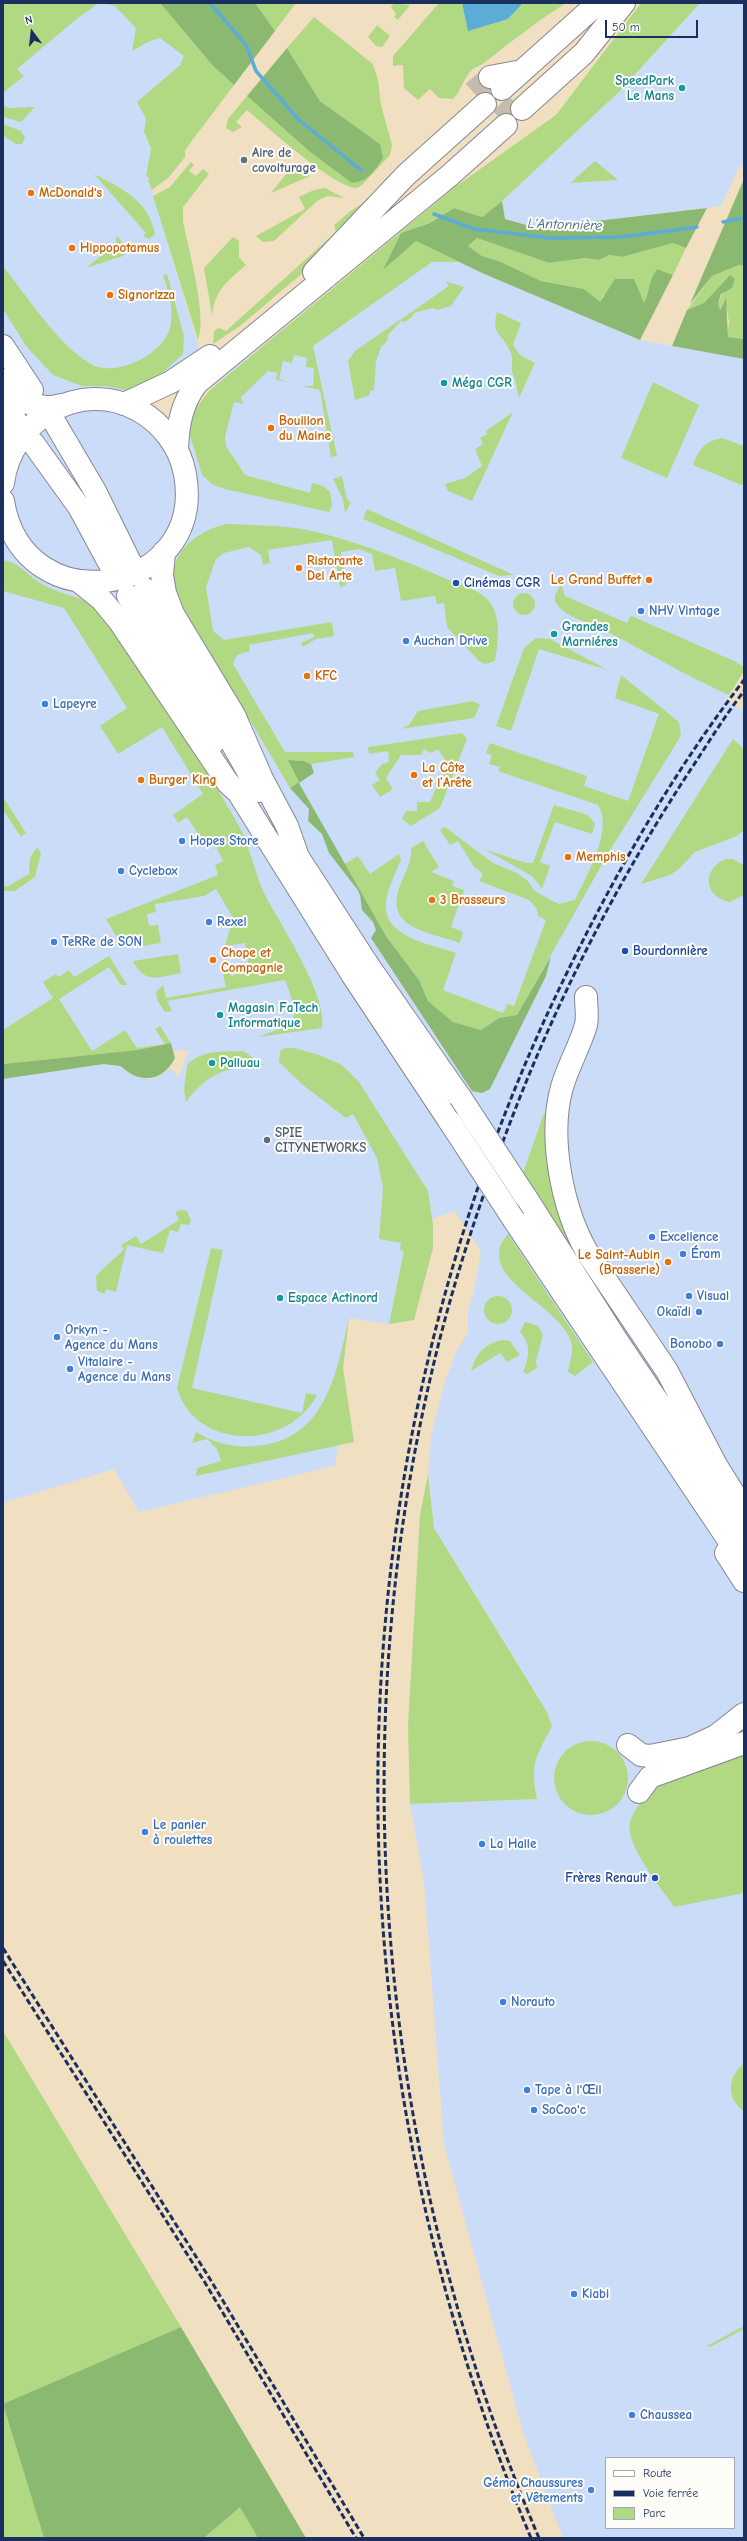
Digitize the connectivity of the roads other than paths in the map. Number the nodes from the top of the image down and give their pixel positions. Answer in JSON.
{"nodes":[{"id":1,"x":598,"y":3,"type":"edge"},
{"id":2,"x":624,"y":3,"type":"edge"},
{"id":3,"x":542,"y":91,"type":"junction"},
{"id":4,"x":485,"y":143,"type":"junction"},
{"id":5,"x":3,"y":346,"type":"edge"},
{"id":6,"x":3,"y":380,"type":"edge"},
{"id":7,"x":32,"y":390,"type":"dead end"},
{"id":8,"x":3,"y":401,"type":"edge"},
{"id":9,"x":124,"y":404,"type":"junction"},
{"id":10,"x":59,"y":414,"type":"junction"},
{"id":11,"x":9,"y":423,"type":"edge"},
{"id":12,"x":33,"y":443,"type":"dead end"},
{"id":13,"x":177,"y":449,"type":"junction"},
{"id":14,"x":11,"y":452,"type":"junction"},
{"id":15,"x":3,"y":483,"type":"edge"},
{"id":16,"x":3,"y":501,"type":"edge"},
{"id":17,"x":164,"y":552,"type":"junction"},
{"id":18,"x":81,"y":582,"type":"junction"},
{"id":19,"x":238,"y":792,"type":"junction"},
{"id":20,"x":298,"y":857,"type":"junction"},
{"id":21,"x":586,"y":997,"type":"dead end"},
{"id":22,"x":698,"y":1497,"type":"junction"},
{"id":23,"x":744,"y":1510,"type":"edge"},
{"id":24,"x":744,"y":1530,"type":"edge"},
{"id":25,"x":744,"y":1563,"type":"edge"},
{"id":26,"x":744,"y":1581,"type":"edge"},
{"id":27,"x":744,"y":1714,"type":"edge"},
{"id":28,"x":744,"y":1743,"type":"edge"},
{"id":29,"x":628,"y":1745,"type":"dead end"},
{"id":30,"x":639,"y":1792,"type":"dead end"}],
"edges":[{"from":1,"to":3,"type":"main road"},
{"from":2,"to":3,"type":"main road"},
{"from":3,"to":4,"type":"main road"},
{"from":4,"to":9,"type":"main road"},
{"from":4,"to":13,"type":"main road"},
{"from":5,"to":7,"type":"main road"},
{"from":6,"to":10,"type":"main road"},
{"from":8,"to":11,"type":"main road"},
{"from":9,"to":10,"type":"main road"},
{"from":9,"to":13,"type":"main road"},
{"from":10,"to":12,"type":"main road"},
{"from":10,"to":14,"type":"main road"},
{"from":11,"to":14,"type":"main road"},
{"from":13,"to":17,"type":"main road"},
{"from":14,"to":15,"type":"main road"},
{"from":16,"to":18,"type":"main road"},
{"from":17,"to":18,"type":"main road"},
{"from":17,"to":20,"type":"main road"},
{"from":18,"to":19,"type":"main road"},
{"from":19,"to":20,"type":"main road"},
{"from":19,"to":22,"type":"main road","bridge":true},
{"from":20,"to":24,"type":"main road","bridge":true},
{"from":21,"to":23,"type":"main road"},
{"from":22,"to":25,"type":"main road"},
{"from":22,"to":26,"type":"main road"},
{"from":27,"to":29,"type":"main road"},
{"from":28,"to":30,"type":"main road"}]}
